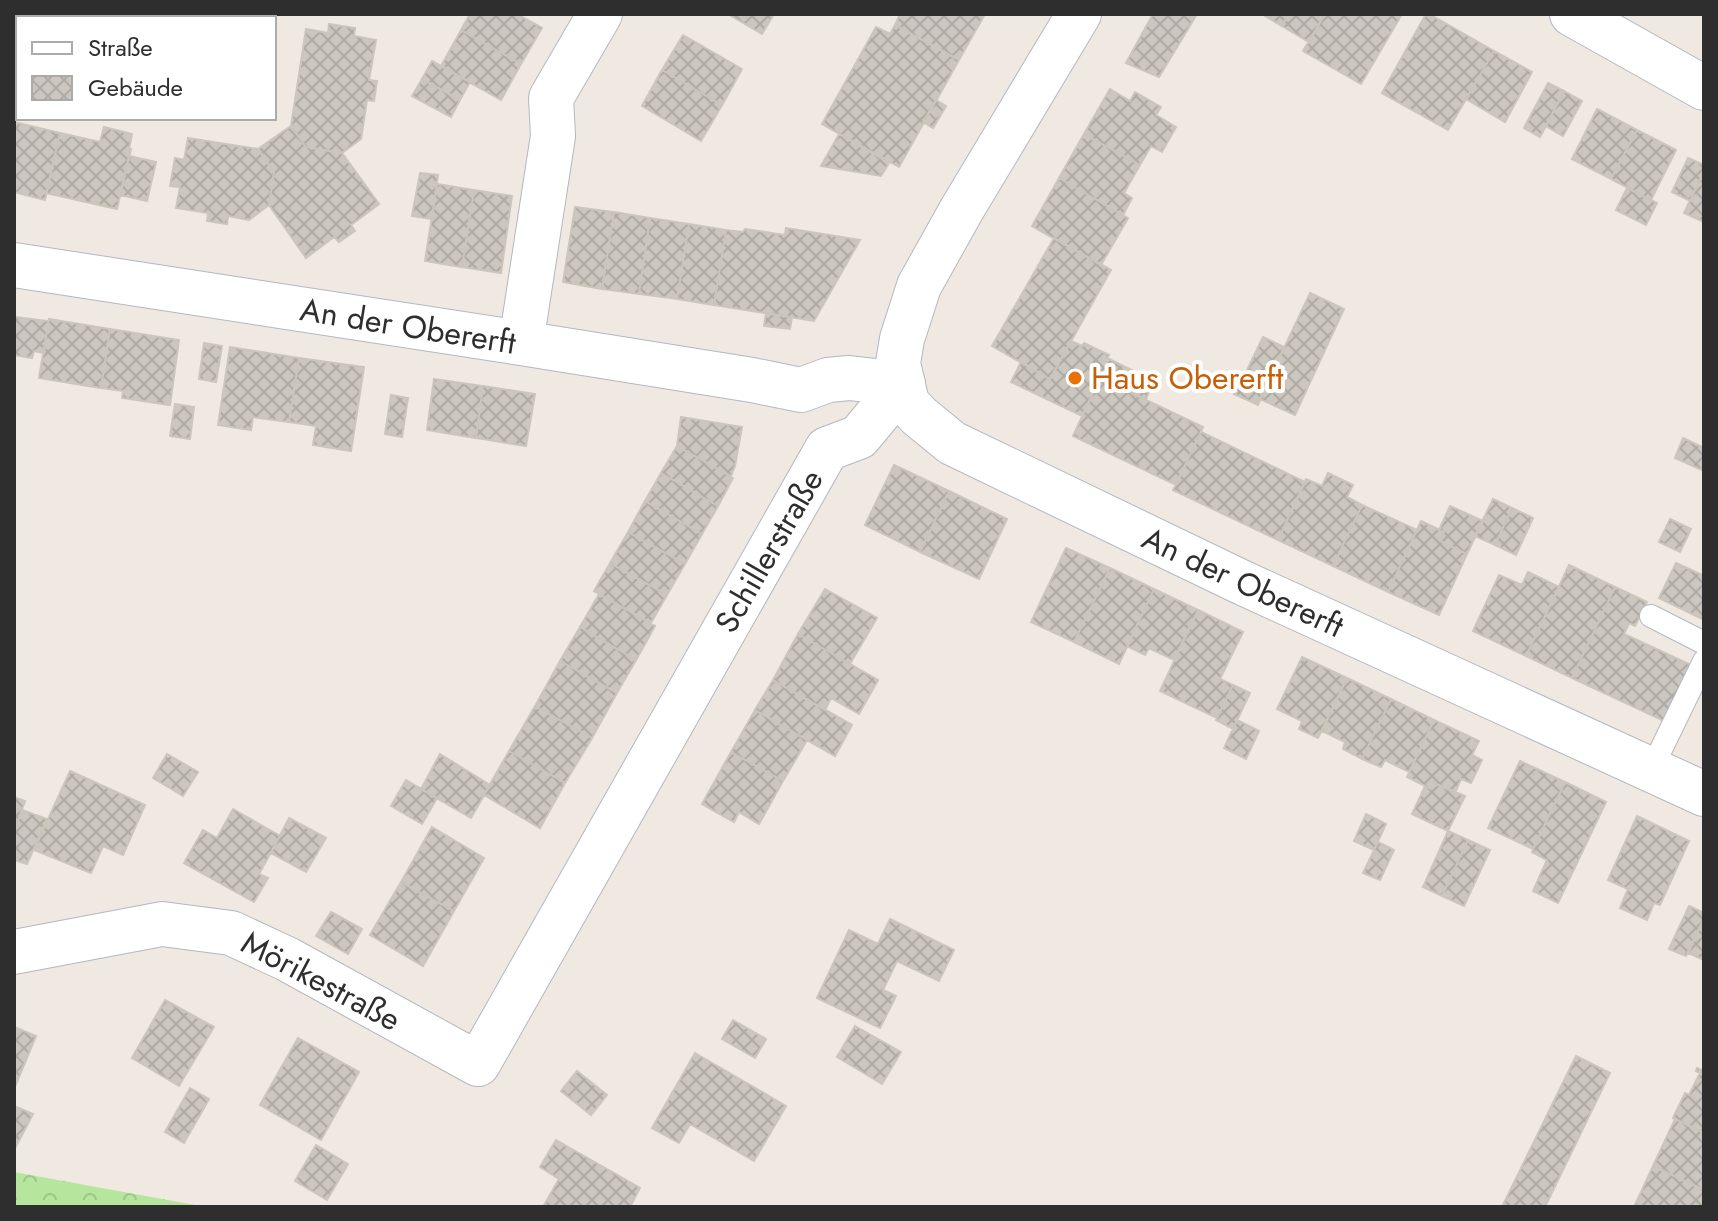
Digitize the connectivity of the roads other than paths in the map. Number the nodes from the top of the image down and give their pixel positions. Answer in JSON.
{"nodes":[{"id":1,"x":600,"y":14,"type":"edge"},
{"id":2,"x":1079,"y":14,"type":"edge"},
{"id":3,"x":1572,"y":14,"type":"edge"},
{"id":4,"x":1704,"y":88,"type":"edge"},
{"id":5,"x":14,"y":265,"type":"edge"},
{"id":6,"x":521,"y":343,"type":"junction"},
{"id":7,"x":903,"y":384,"type":"junction"},
{"id":8,"x":801,"y":390,"type":"junction"},
{"id":9,"x":827,"y":449,"type":"junction"},
{"id":10,"x":1651,"y":616,"type":"dead end"},
{"id":11,"x":1704,"y":643,"type":"edge"},
{"id":12,"x":1704,"y":661,"type":"edge"},
{"id":13,"x":1651,"y":770,"type":"junction"},
{"id":14,"x":1704,"y":794,"type":"edge"},
{"id":15,"x":14,"y":952,"type":"edge"},
{"id":16,"x":478,"y":1064,"type":"joint"}],
"edges":[{"from":1,"to":6,"type":"street"},
{"from":2,"to":7,"type":"street"},
{"from":3,"to":4,"type":"street"},
{"from":5,"to":6,"type":"street","name":"An der Obererft"},
{"from":6,"to":8,"type":"street","name":"An der Obererft"},
{"from":7,"to":8,"type":"street","name":"An der Obererft"},
{"from":7,"to":9,"type":"street","name":"Schillerstraße"},
{"from":7,"to":13,"type":"street","name":"An der Obererft"},
{"from":8,"to":9,"type":"street"},
{"from":9,"to":16,"type":"street","name":"Schillerstraße"},
{"from":10,"to":11,"type":"lane"},
{"from":12,"to":13,"type":"lane"},
{"from":13,"to":14,"type":"street","name":"An der Obererft"},
{"from":15,"to":16,"type":"street","name":"Mörikestraße"}]}
